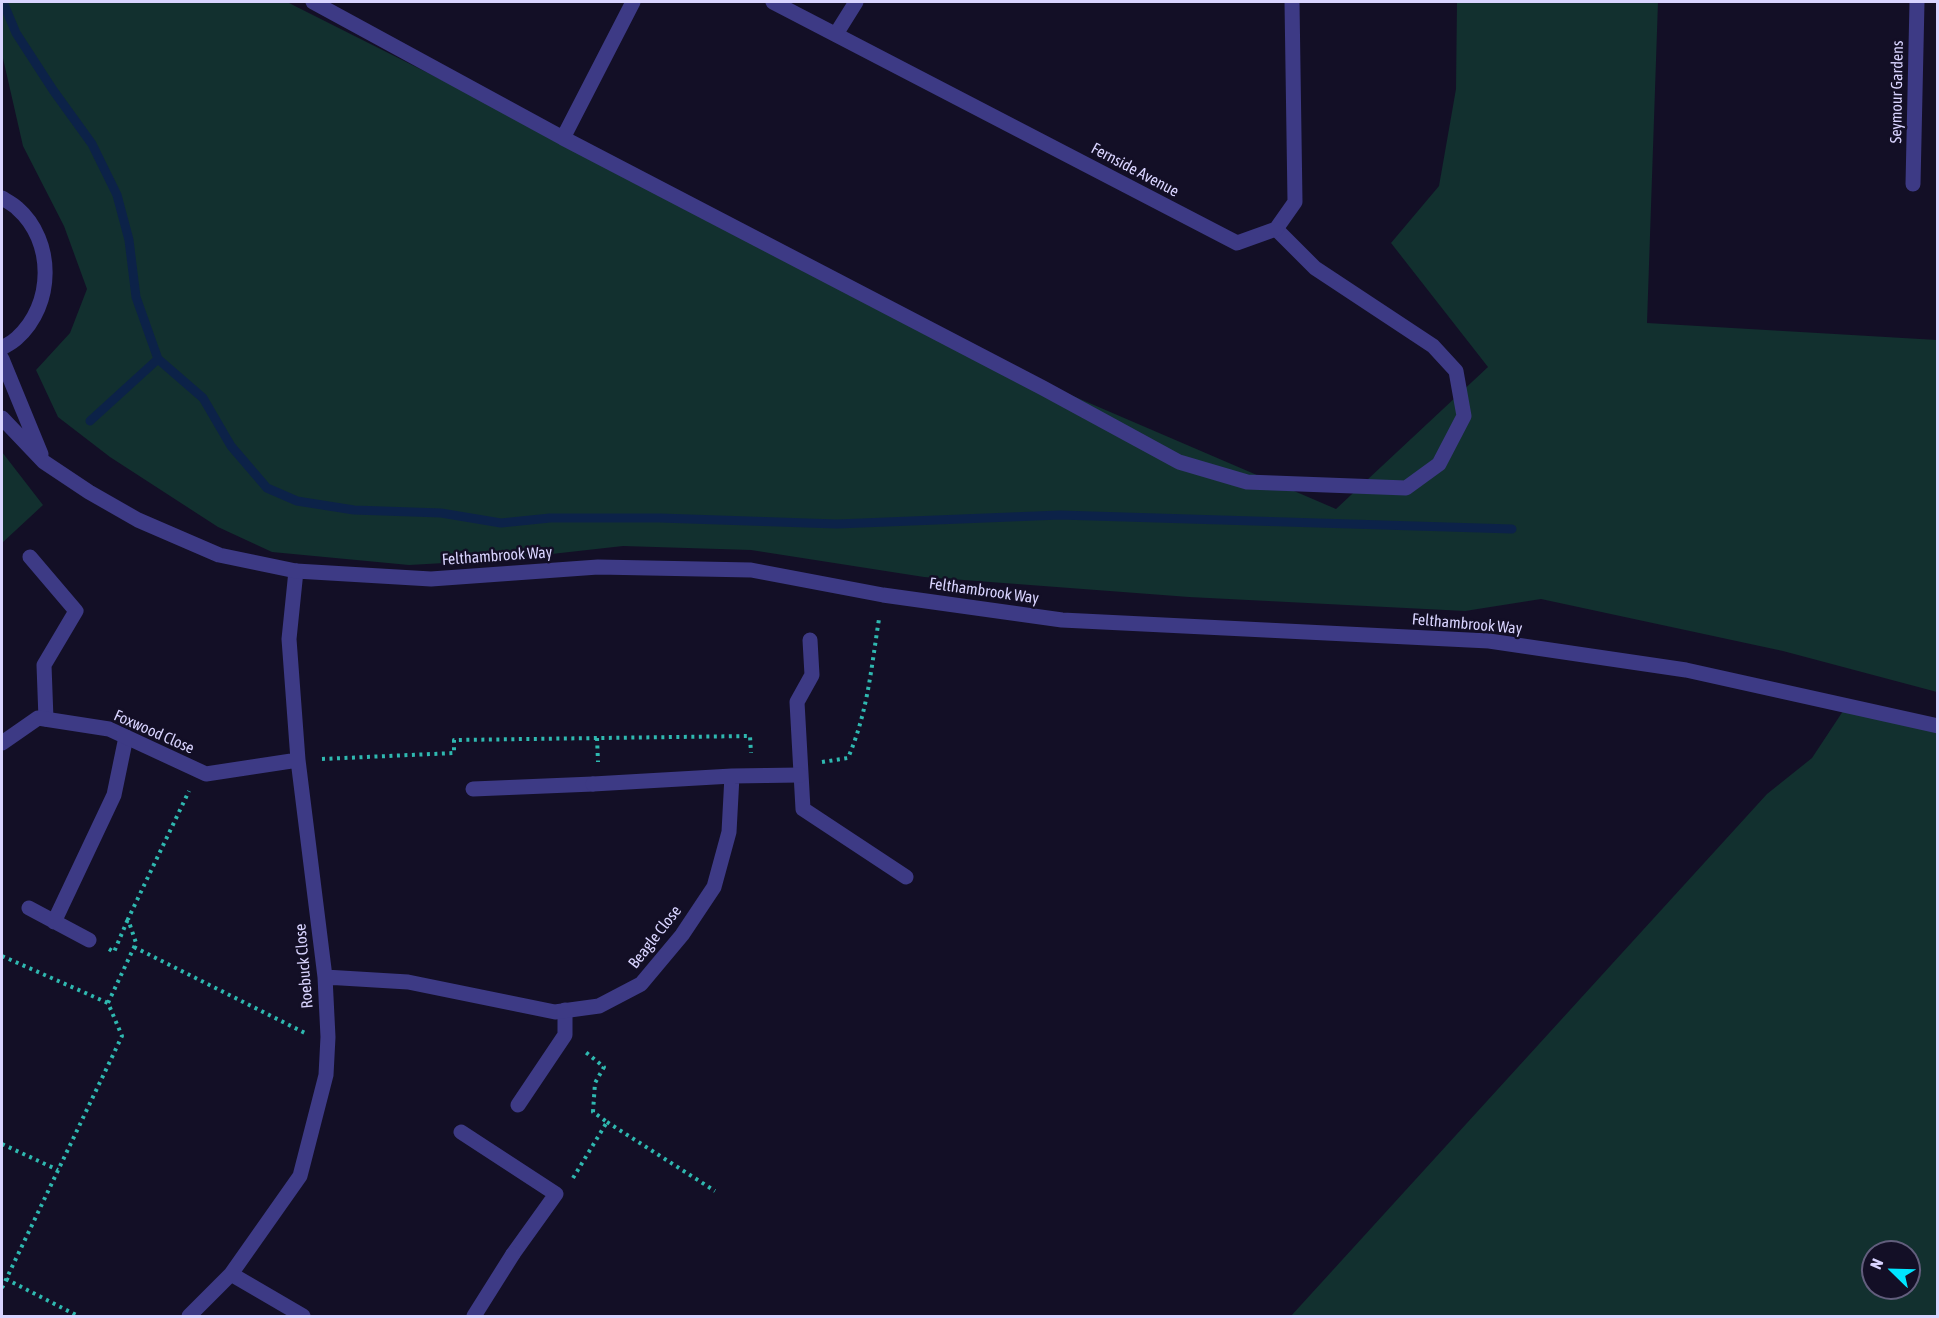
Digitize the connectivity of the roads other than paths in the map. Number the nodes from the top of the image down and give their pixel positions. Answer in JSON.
{"nodes":[{"id":1,"x":313,"y":2,"type":"edge"},
{"id":2,"x":633,"y":2,"type":"edge"},
{"id":3,"x":773,"y":2,"type":"edge"},
{"id":4,"x":856,"y":2,"type":"edge"},
{"id":5,"x":1292,"y":2,"type":"edge"},
{"id":6,"x":1917,"y":2,"type":"edge"},
{"id":7,"x":836,"y":34,"type":"junction"},
{"id":8,"x":563,"y":138,"type":"junction"},
{"id":9,"x":1913,"y":184,"type":"dead end"},
{"id":10,"x":2,"y":198,"type":"edge"},
{"id":11,"x":1276,"y":229,"type":"junction"},
{"id":12,"x":2,"y":348,"type":"edge"},
{"id":13,"x":2,"y":359,"type":"edge"},
{"id":14,"x":2,"y":418,"type":"edge"},
{"id":15,"x":44,"y":462,"type":"junction"},
{"id":16,"x":30,"y":557,"type":"dead end"},
{"id":17,"x":296,"y":571,"type":"junction"},
{"id":18,"x":810,"y":640,"type":"dead end"},
{"id":19,"x":46,"y":719,"type":"junction"},
{"id":20,"x":1938,"y":726,"type":"edge"},
{"id":21,"x":126,"y":737,"type":"junction"},
{"id":22,"x":2,"y":743,"type":"edge"},
{"id":23,"x":298,"y":760,"type":"junction"},
{"id":24,"x":800,"y":768,"type":"junction"},
{"id":25,"x":732,"y":776,"type":"junction"},
{"id":26,"x":473,"y":789,"type":"dead end"},
{"id":27,"x":906,"y":877,"type":"dead end"},
{"id":28,"x":29,"y":909,"type":"dead end"},
{"id":29,"x":54,"y":922,"type":"junction"},
{"id":30,"x":89,"y":940,"type":"dead end"},
{"id":31,"x":326,"y":977,"type":"junction"},
{"id":32,"x":565,"y":1010,"type":"junction"},
{"id":33,"x":518,"y":1105,"type":"dead end"},
{"id":34,"x":461,"y":1132,"type":"dead end"},
{"id":35,"x":231,"y":1274,"type":"junction"},
{"id":36,"x":189,"y":1317,"type":"edge"},
{"id":37,"x":303,"y":1317,"type":"edge"},
{"id":38,"x":474,"y":1317,"type":"edge"}],
"edges":[{"from":1,"to":8,"type":"street"},
{"from":2,"to":8,"type":"street"},
{"from":3,"to":7,"type":"street","name":"Fernside Avenue"},
{"from":4,"to":7,"type":"street"},
{"from":5,"to":11,"type":"street"},
{"from":6,"to":9,"type":"street","name":"Seymour Gardens"},
{"from":7,"to":11,"type":"street","name":"Fernside Avenue"},
{"from":8,"to":11,"type":"street"},
{"from":10,"to":12,"type":"street"},
{"from":13,"to":15,"type":"street"},
{"from":14,"to":15,"type":"street","name":"Felthambrook Way"},
{"from":15,"to":17,"type":"street","name":"Felthambrook Way"},
{"from":16,"to":19,"type":"street"},
{"from":17,"to":20,"type":"street","name":"Felthambrook Way"},
{"from":17,"to":23,"type":"street","name":"Roebuck Close"},
{"from":18,"to":24,"type":"street"},
{"from":19,"to":21,"type":"street","name":"Foxwood Close"},
{"from":19,"to":22,"type":"street"},
{"from":21,"to":23,"type":"street","name":"Foxwood Close"},
{"from":21,"to":29,"type":"street"},
{"from":23,"to":31,"type":"street","name":"Roebuck Close"},
{"from":24,"to":25,"type":"street"},
{"from":24,"to":27,"type":"street"},
{"from":25,"to":26,"type":"street"},
{"from":25,"to":32,"type":"street","name":"Beagle Close"},
{"from":28,"to":29,"type":"street"},
{"from":29,"to":30,"type":"street"},
{"from":31,"to":32,"type":"street","name":"Beagle Close"},
{"from":31,"to":35,"type":"street","name":"Roebuck Close"},
{"from":32,"to":33,"type":"street"},
{"from":34,"to":38,"type":"street"},
{"from":35,"to":36,"type":"street","name":"Roebuck Close"},
{"from":35,"to":37,"type":"street"}]}
